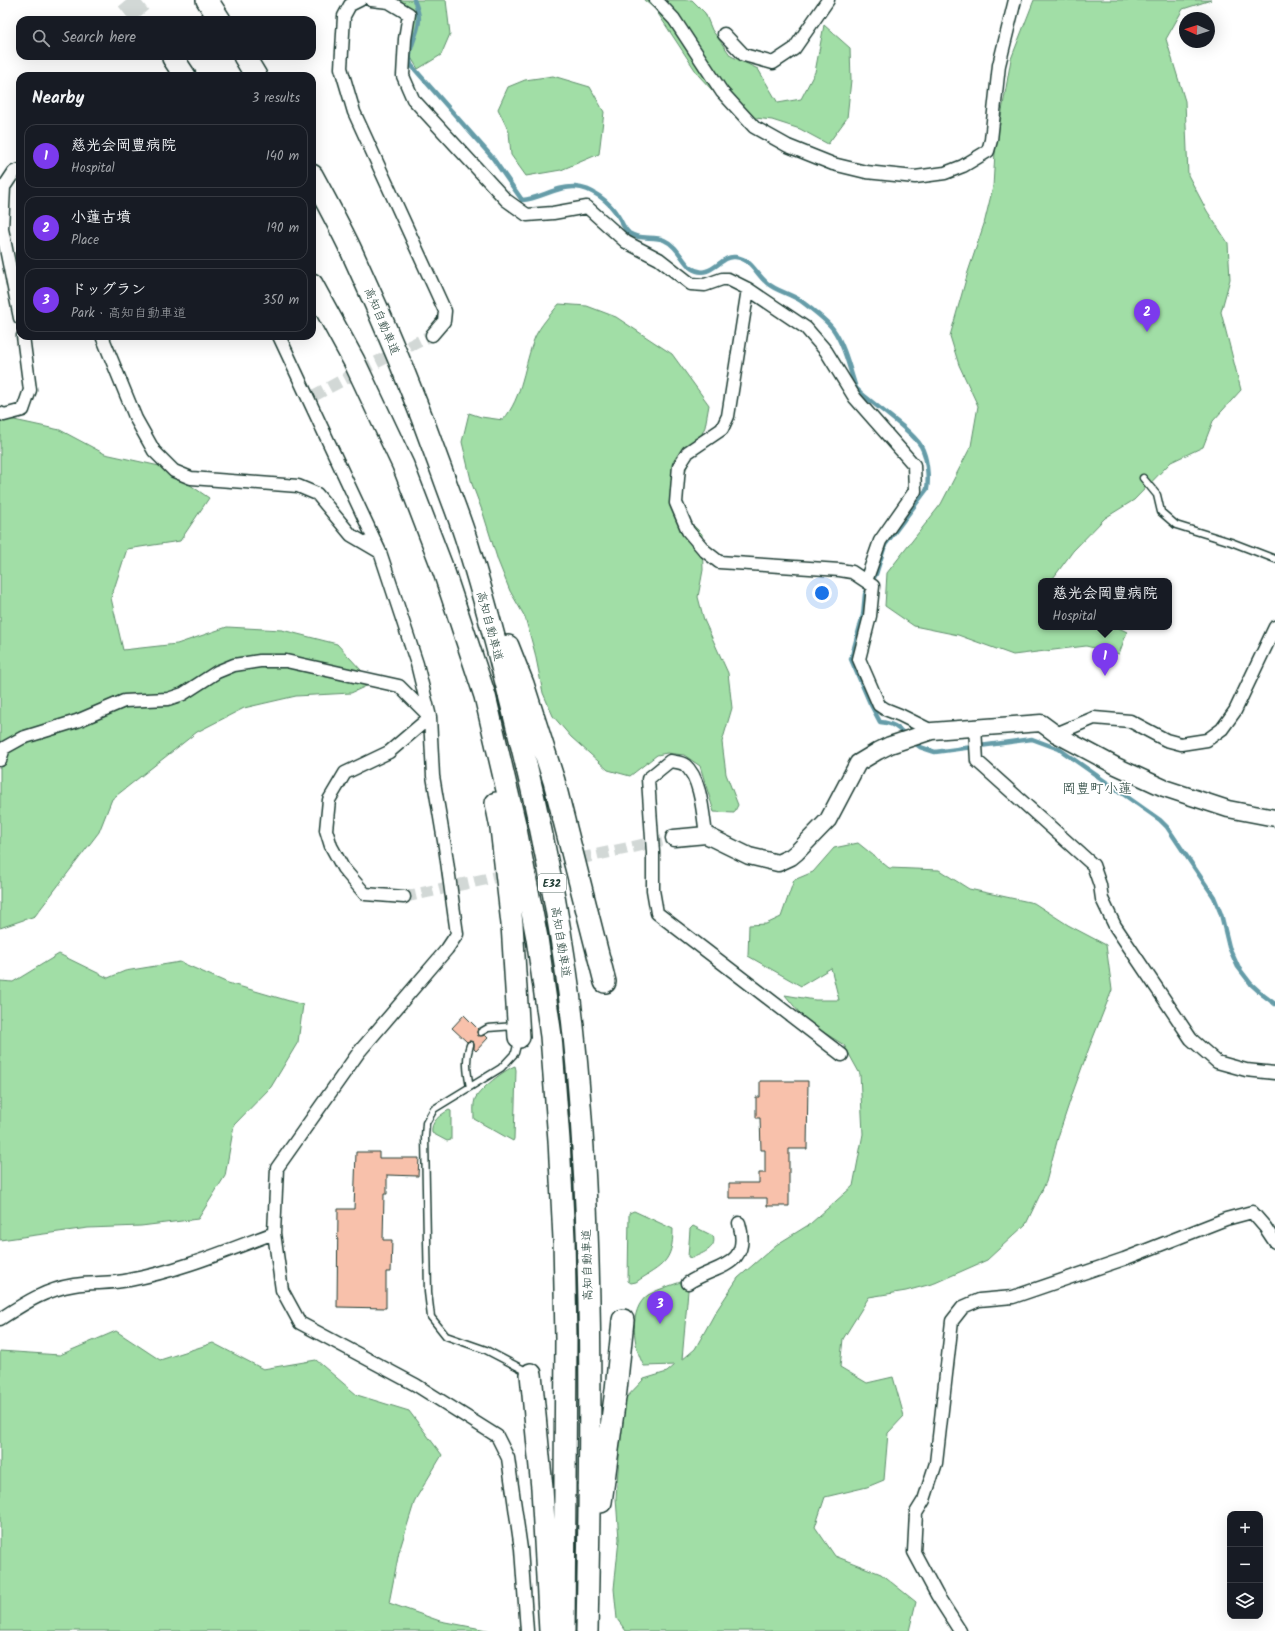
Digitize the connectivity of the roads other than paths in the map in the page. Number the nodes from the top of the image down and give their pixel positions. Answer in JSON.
{"nodes":[{"id":1,"x":207,"y":0,"type":"edge"},
{"id":2,"x":360,"y":0,"type":"edge"},
{"id":3,"x":371,"y":0,"type":"edge"},
{"id":4,"x":656,"y":0,"type":"edge"},
{"id":5,"x":828,"y":0,"type":"edge"},
{"id":6,"x":1015,"y":0,"type":"edge"},
{"id":7,"x":217,"y":16,"type":"edge"},
{"id":8,"x":724,"y":34,"type":"dead end"},
{"id":9,"x":174,"y":60,"type":"edge"},
{"id":10,"x":246,"y":60,"type":"edge"},
{"id":11,"x":182,"y":72,"type":"edge"},
{"id":12,"x":254,"y":72,"type":"edge"},
{"id":13,"x":16,"y":171,"type":"edge"},
{"id":14,"x":316,"y":183,"type":"edge"},
{"id":15,"x":748,"y":289,"type":"junction"},
{"id":16,"x":316,"y":291,"type":"edge"},
{"id":17,"x":16,"y":298,"type":"edge"},
{"id":18,"x":432,"y":335,"type":"tunnel mouth"},
{"id":19,"x":24,"y":340,"type":"edge"},
{"id":20,"x":104,"y":340,"type":"edge"},
{"id":21,"x":281,"y":340,"type":"edge"},
{"id":22,"x":0,"y":413,"type":"edge"},
{"id":23,"x":1143,"y":478,"type":"dead end"},
{"id":24,"x":467,"y":541,"type":"junction"},
{"id":25,"x":380,"y":552,"type":"junction"},
{"id":26,"x":1275,"y":559,"type":"edge"},
{"id":27,"x":444,"y":572,"type":"junction"},
{"id":28,"x":869,"y":583,"type":"junction"},
{"id":29,"x":1275,"y":627,"type":"edge"},
{"id":30,"x":430,"y":717,"type":"junction"},
{"id":31,"x":925,"y":733,"type":"junction"},
{"id":32,"x":975,"y":734,"type":"junction"},
{"id":33,"x":1056,"y":734,"type":"junction"},
{"id":34,"x":0,"y":760,"type":"edge"},
{"id":35,"x":1275,"y":818,"type":"edge"},
{"id":36,"x":706,"y":835,"type":"junction"},
{"id":37,"x":674,"y":838,"type":"tunnel mouth"},
{"id":38,"x":404,"y":897,"type":"tunnel mouth"},
{"id":39,"x":605,"y":982,"type":"dead end"},
{"id":40,"x":482,"y":1032,"type":"dead end"},
{"id":41,"x":519,"y":1032,"type":"junction"},
{"id":42,"x":470,"y":1045,"type":"dead end"},
{"id":43,"x":842,"y":1055,"type":"dead end"},
{"id":44,"x":1275,"y":1073,"type":"edge"},
{"id":45,"x":470,"y":1087,"type":"junction"},
{"id":46,"x":739,"y":1223,"type":"dead end"},
{"id":47,"x":274,"y":1233,"type":"junction"},
{"id":48,"x":1275,"y":1242,"type":"edge"},
{"id":49,"x":688,"y":1283,"type":"dead end"},
{"id":50,"x":0,"y":1319,"type":"edge"},
{"id":51,"x":623,"y":1320,"type":"dead end"},
{"id":52,"x":531,"y":1374,"type":"joint"},
{"id":53,"x":527,"y":1631,"type":"edge"},
{"id":54,"x":550,"y":1631,"type":"edge"},
{"id":55,"x":564,"y":1631,"type":"edge"},
{"id":56,"x":588,"y":1631,"type":"edge"},
{"id":57,"x":595,"y":1631,"type":"edge"},
{"id":58,"x":960,"y":1631,"type":"edge"}],
"edges":[{"from":1,"to":7,"type":"highway"},
{"from":2,"to":18,"type":"street"},
{"from":3,"to":15,"type":"street"},
{"from":4,"to":6,"type":"street"},
{"from":5,"to":8,"type":"street"},
{"from":9,"to":11,"type":"highway"},
{"from":10,"to":12,"type":"highway"},
{"from":13,"to":17,"type":"street"},
{"from":14,"to":24,"type":"highway","name":"高知自動車道","number":"E32"},
{"from":15,"to":28,"type":"street"},
{"from":15,"to":28,"type":"street"},
{"from":16,"to":27,"type":"highway","name":"高知自動車道","number":"E32"},
{"from":19,"to":22,"type":"street"},
{"from":20,"to":25,"type":"street"},
{"from":21,"to":25,"type":"street"},
{"from":23,"to":26,"type":"lane"},
{"from":24,"to":39,"type":"highway"},
{"from":24,"to":56,"type":"highway","name":"高知自動車道","number":"E32"},
{"from":25,"to":30,"type":"street"},
{"from":27,"to":41,"type":"highway"},
{"from":27,"to":55,"type":"highway","name":"高知自動車道","number":"E32"},
{"from":28,"to":31,"type":"street"},
{"from":29,"to":33,"type":"street"},
{"from":30,"to":34,"type":"street"},
{"from":30,"to":38,"type":"street"},
{"from":30,"to":47,"type":"street"},
{"from":31,"to":32,"type":"street"},
{"from":31,"to":36,"type":"street"},
{"from":32,"to":33,"type":"street"},
{"from":32,"to":44,"type":"street"},
{"from":33,"to":35,"type":"street"},
{"from":36,"to":37,"type":"street"},
{"from":36,"to":43,"type":"street"},
{"from":40,"to":41,"type":"lane"},
{"from":41,"to":45,"type":"lane"},
{"from":42,"to":45,"type":"lane"},
{"from":45,"to":52,"type":"lane"},
{"from":46,"to":49,"type":"street"},
{"from":47,"to":50,"type":"street"},
{"from":47,"to":53,"type":"street"},
{"from":48,"to":58,"type":"street"},
{"from":51,"to":57,"type":"highway"},
{"from":52,"to":54,"type":"highway"}]}
